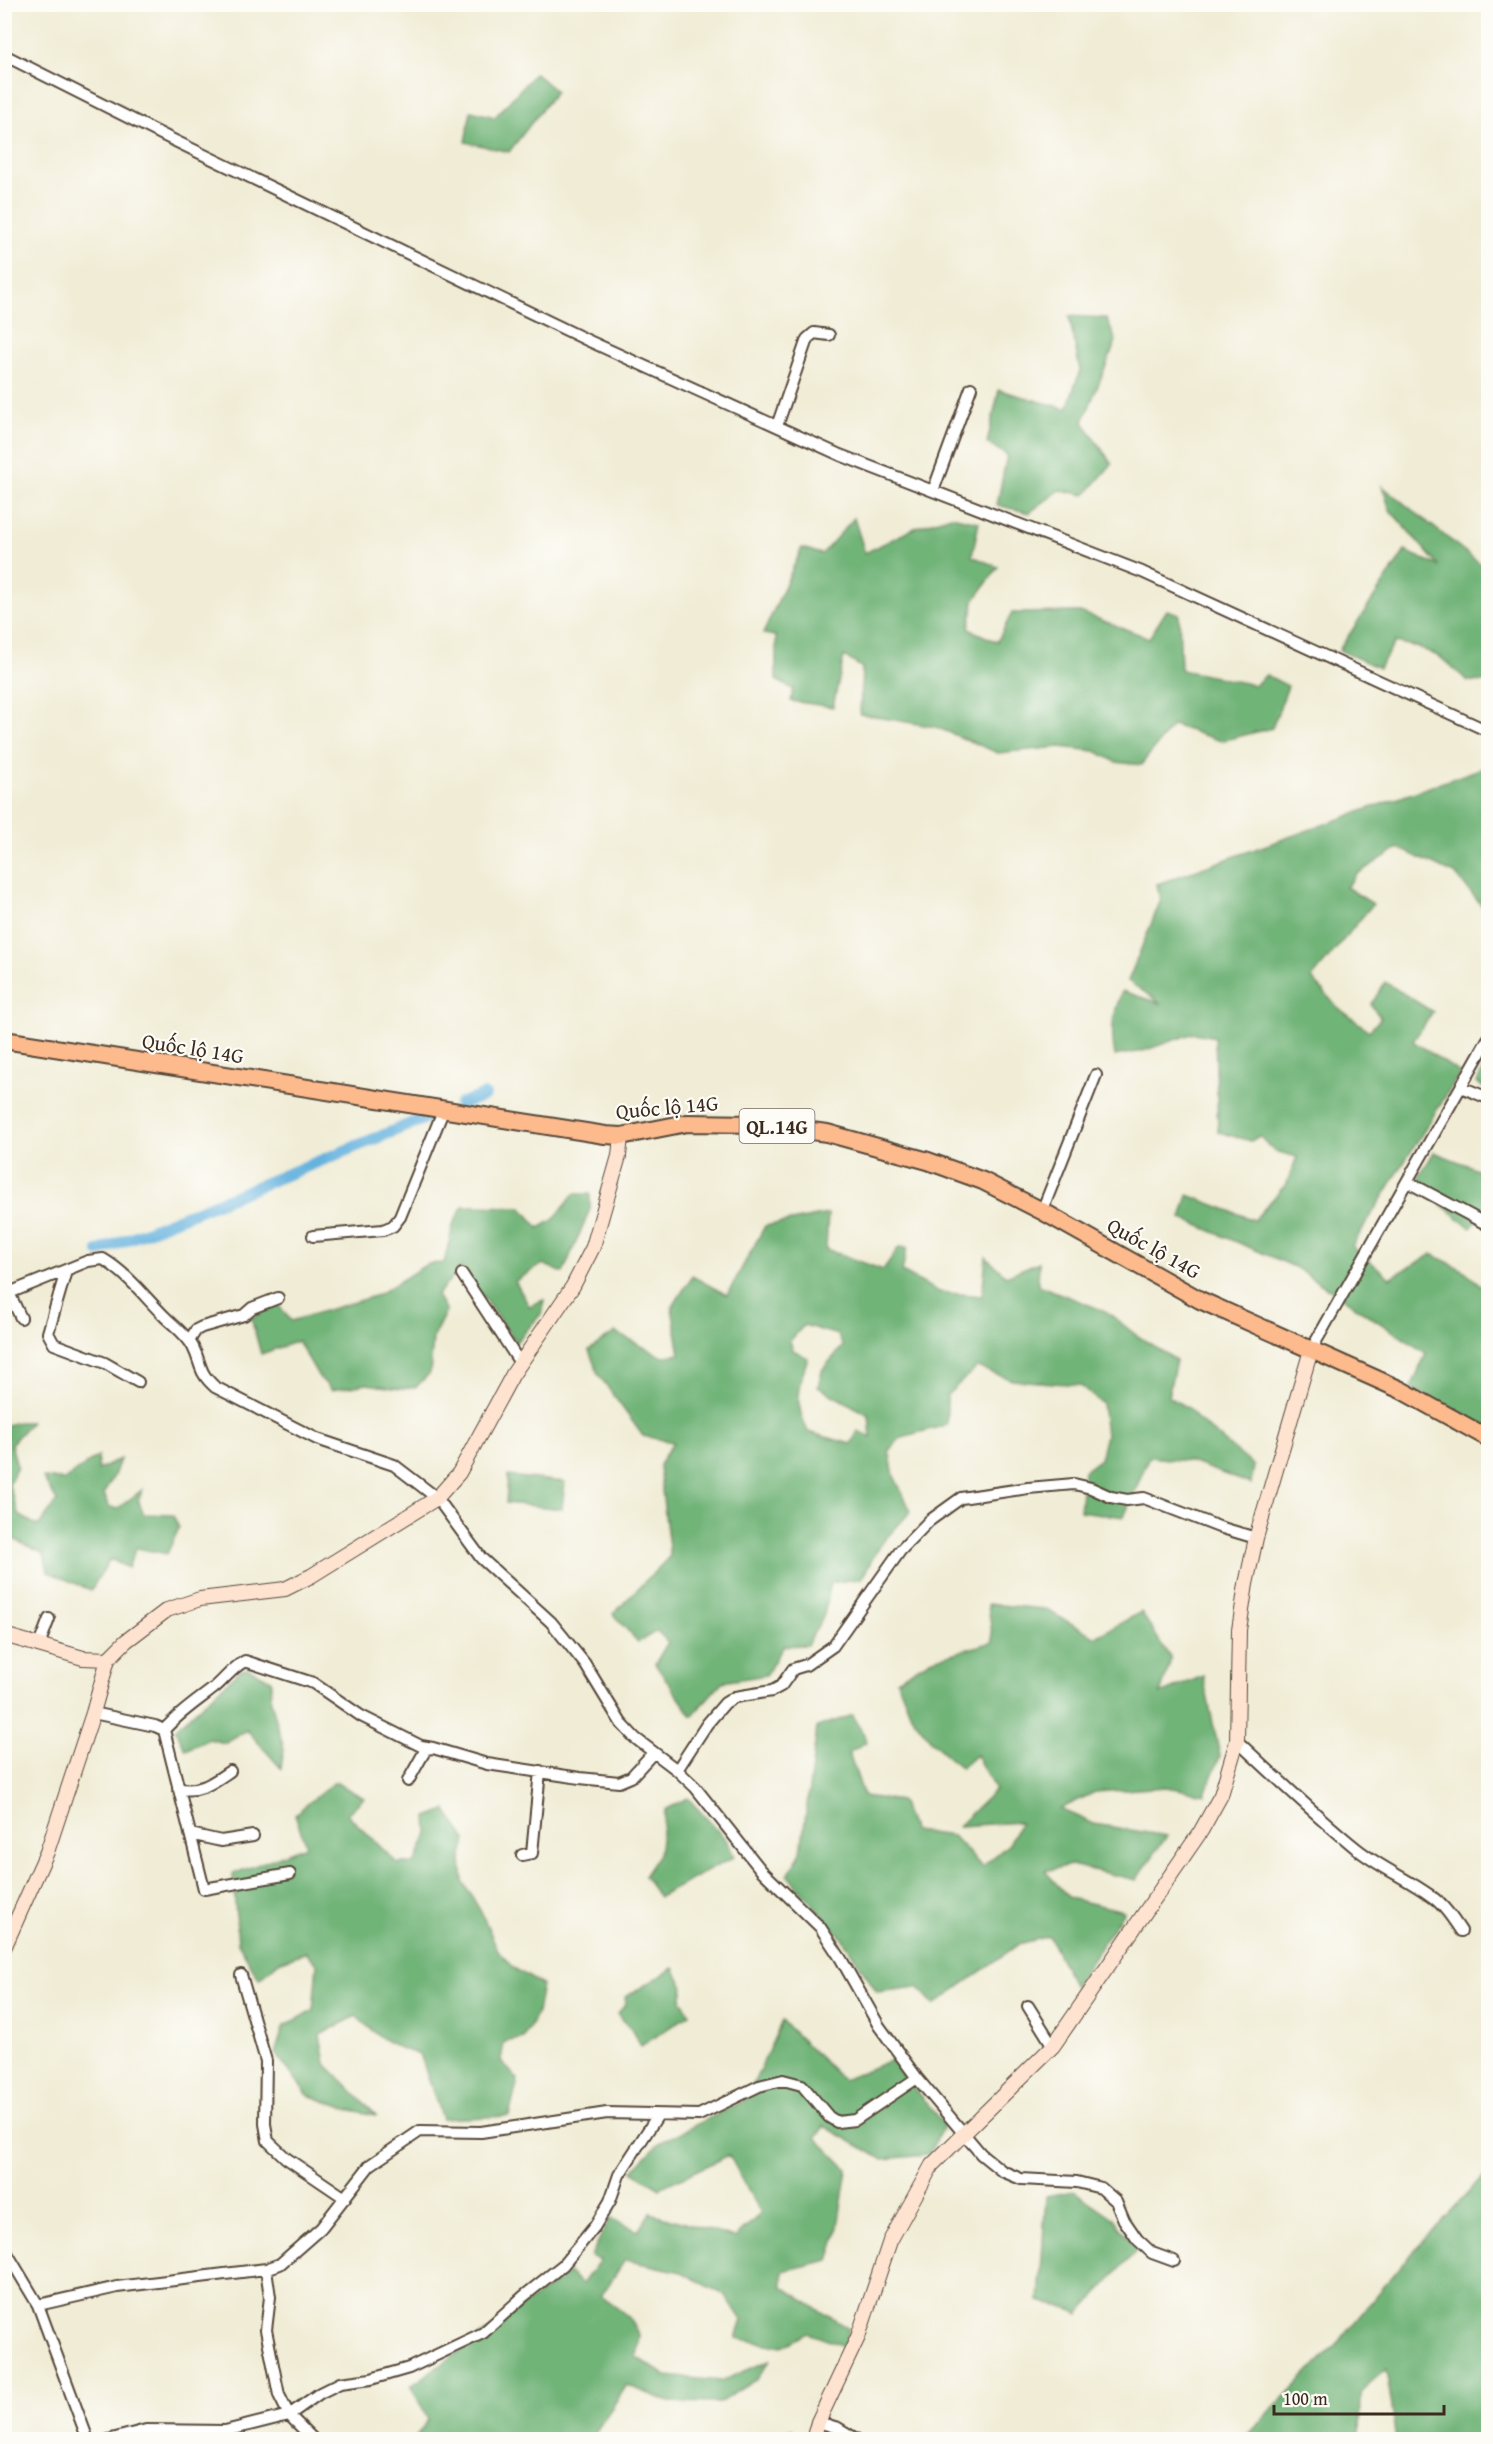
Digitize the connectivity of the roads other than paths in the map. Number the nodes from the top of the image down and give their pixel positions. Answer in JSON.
{"nodes":[{"id":1,"x":4,"y":55,"type":"edge"},
{"id":2,"x":829,"y":335,"type":"dead end"},
{"id":3,"x":971,"y":388,"type":"dead end"},
{"id":4,"x":777,"y":426,"type":"junction"},
{"id":5,"x":933,"y":492,"type":"junction"},
{"id":6,"x":1488,"y":731,"type":"edge"},
{"id":7,"x":1488,"y":1039,"type":"edge"},
{"id":8,"x":4,"y":1040,"type":"edge"},
{"id":9,"x":1096,"y":1075,"type":"dead end"},
{"id":10,"x":1461,"y":1088,"type":"junction"},
{"id":11,"x":1488,"y":1098,"type":"edge"},
{"id":12,"x":443,"y":1111,"type":"junction"},
{"id":13,"x":621,"y":1136,"type":"junction"},
{"id":14,"x":1408,"y":1182,"type":"junction"},
{"id":15,"x":1042,"y":1211,"type":"junction"},
{"id":16,"x":1488,"y":1225,"type":"edge"},
{"id":17,"x":313,"y":1236,"type":"dead end"},
{"id":18,"x":66,"y":1271,"type":"junction"},
{"id":19,"x":462,"y":1274,"type":"dead end"},
{"id":20,"x":7,"y":1294,"type":"edge"},
{"id":21,"x":278,"y":1298,"type":"dead end"},
{"id":22,"x":21,"y":1318,"type":"dead end"},
{"id":23,"x":189,"y":1341,"type":"junction"},
{"id":24,"x":1311,"y":1350,"type":"junction"},
{"id":25,"x":520,"y":1363,"type":"junction"},
{"id":26,"x":138,"y":1382,"type":"dead end"},
{"id":27,"x":1488,"y":1438,"type":"edge"},
{"id":28,"x":437,"y":1498,"type":"junction"},
{"id":29,"x":1256,"y":1538,"type":"junction"},
{"id":30,"x":49,"y":1619,"type":"dead end"},
{"id":31,"x":4,"y":1635,"type":"edge"},
{"id":32,"x":39,"y":1645,"type":"junction"},
{"id":33,"x":108,"y":1659,"type":"junction"},
{"id":34,"x":93,"y":1713,"type":"junction"},
{"id":35,"x":164,"y":1730,"type":"junction"},
{"id":36,"x":1237,"y":1741,"type":"junction"},
{"id":37,"x":433,"y":1748,"type":"junction"},
{"id":38,"x":653,"y":1753,"type":"junction"},
{"id":39,"x":678,"y":1770,"type":"junction"},
{"id":40,"x":230,"y":1771,"type":"dead end"},
{"id":41,"x":540,"y":1772,"type":"junction"},
{"id":42,"x":408,"y":1781,"type":"dead end"},
{"id":43,"x":178,"y":1788,"type":"junction"},
{"id":44,"x":190,"y":1834,"type":"junction"},
{"id":45,"x":253,"y":1836,"type":"dead end"},
{"id":46,"x":522,"y":1856,"type":"dead end"},
{"id":47,"x":290,"y":1874,"type":"dead end"},
{"id":48,"x":8,"y":1929,"type":"edge"},
{"id":49,"x":1461,"y":1932,"type":"dead end"},
{"id":50,"x":4,"y":1948,"type":"edge"},
{"id":51,"x":241,"y":1975,"type":"dead end"},
{"id":52,"x":1028,"y":2006,"type":"dead end"},
{"id":53,"x":1053,"y":2046,"type":"junction"},
{"id":54,"x":917,"y":2078,"type":"junction"},
{"id":55,"x":658,"y":2115,"type":"junction"},
{"id":56,"x":964,"y":2135,"type":"junction"},
{"id":57,"x":345,"y":2198,"type":"junction"},
{"id":58,"x":4,"y":2248,"type":"edge"},
{"id":59,"x":1174,"y":2261,"type":"dead end"},
{"id":60,"x":266,"y":2269,"type":"junction"},
{"id":61,"x":39,"y":2305,"type":"junction"},
{"id":62,"x":289,"y":2415,"type":"junction"},
{"id":63,"x":818,"y":2422,"type":"junction"},
{"id":64,"x":88,"y":2439,"type":"edge"},
{"id":65,"x":108,"y":2439,"type":"edge"},
{"id":66,"x":314,"y":2439,"type":"edge"},
{"id":67,"x":813,"y":2439,"type":"edge"},
{"id":68,"x":858,"y":2439,"type":"edge"}],
"edges":[{"from":1,"to":4,"type":"street"},
{"from":2,"to":4,"type":"street"},
{"from":3,"to":5,"type":"street"},
{"from":4,"to":5,"type":"street"},
{"from":5,"to":6,"type":"street"},
{"from":7,"to":10,"type":"street"},
{"from":8,"to":12,"type":"main road","name":"Quốc lộ 14G","number":"QL.14G"},
{"from":9,"to":15,"type":"street"},
{"from":10,"to":11,"type":"street"},
{"from":10,"to":14,"type":"street"},
{"from":12,"to":13,"type":"main road","name":"Quốc lộ 14G","number":"QL.14G"},
{"from":12,"to":17,"type":"street"},
{"from":13,"to":15,"type":"main road","name":"Quốc lộ 14G","number":"QL.14G"},
{"from":13,"to":25,"type":"street"},
{"from":14,"to":16,"type":"street"},
{"from":14,"to":24,"type":"street"},
{"from":15,"to":24,"type":"main road","name":"Quốc lộ 14G","number":"QL.14G"},
{"from":18,"to":20,"type":"street"},
{"from":18,"to":23,"type":"street"},
{"from":18,"to":26,"type":"street"},
{"from":19,"to":25,"type":"street"},
{"from":20,"to":22,"type":"street"},
{"from":21,"to":23,"type":"street"},
{"from":23,"to":28,"type":"street"},
{"from":24,"to":27,"type":"main road","name":"Quốc lộ 14G","number":"QL.14G"},
{"from":24,"to":29,"type":"street"},
{"from":25,"to":28,"type":"street"},
{"from":28,"to":33,"type":"street"},
{"from":28,"to":38,"type":"street"},
{"from":29,"to":36,"type":"street"},
{"from":29,"to":39,"type":"street"},
{"from":30,"to":32,"type":"street"},
{"from":31,"to":32,"type":"street"},
{"from":32,"to":33,"type":"street"},
{"from":33,"to":34,"type":"street"},
{"from":34,"to":35,"type":"street"},
{"from":34,"to":48,"type":"street"},
{"from":35,"to":37,"type":"street"},
{"from":35,"to":43,"type":"street"},
{"from":36,"to":49,"type":"street"},
{"from":36,"to":53,"type":"street"},
{"from":37,"to":41,"type":"street"},
{"from":37,"to":42,"type":"street"},
{"from":38,"to":39,"type":"street"},
{"from":38,"to":41,"type":"street"},
{"from":39,"to":54,"type":"street"},
{"from":40,"to":43,"type":"street"},
{"from":41,"to":46,"type":"street"},
{"from":43,"to":44,"type":"street"},
{"from":44,"to":45,"type":"street"},
{"from":44,"to":47,"type":"street"},
{"from":48,"to":50,"type":"street"},
{"from":51,"to":57,"type":"street"},
{"from":52,"to":53,"type":"street"},
{"from":53,"to":56,"type":"street"},
{"from":54,"to":55,"type":"street"},
{"from":54,"to":56,"type":"street"},
{"from":55,"to":57,"type":"street"},
{"from":55,"to":62,"type":"street"},
{"from":56,"to":59,"type":"street"},
{"from":56,"to":63,"type":"street"},
{"from":57,"to":60,"type":"street"},
{"from":58,"to":61,"type":"street"},
{"from":60,"to":61,"type":"street"},
{"from":60,"to":62,"type":"street"},
{"from":61,"to":64,"type":"street"},
{"from":62,"to":65,"type":"street"},
{"from":62,"to":66,"type":"street"},
{"from":63,"to":67,"type":"street"},
{"from":63,"to":68,"type":"street"}]}
